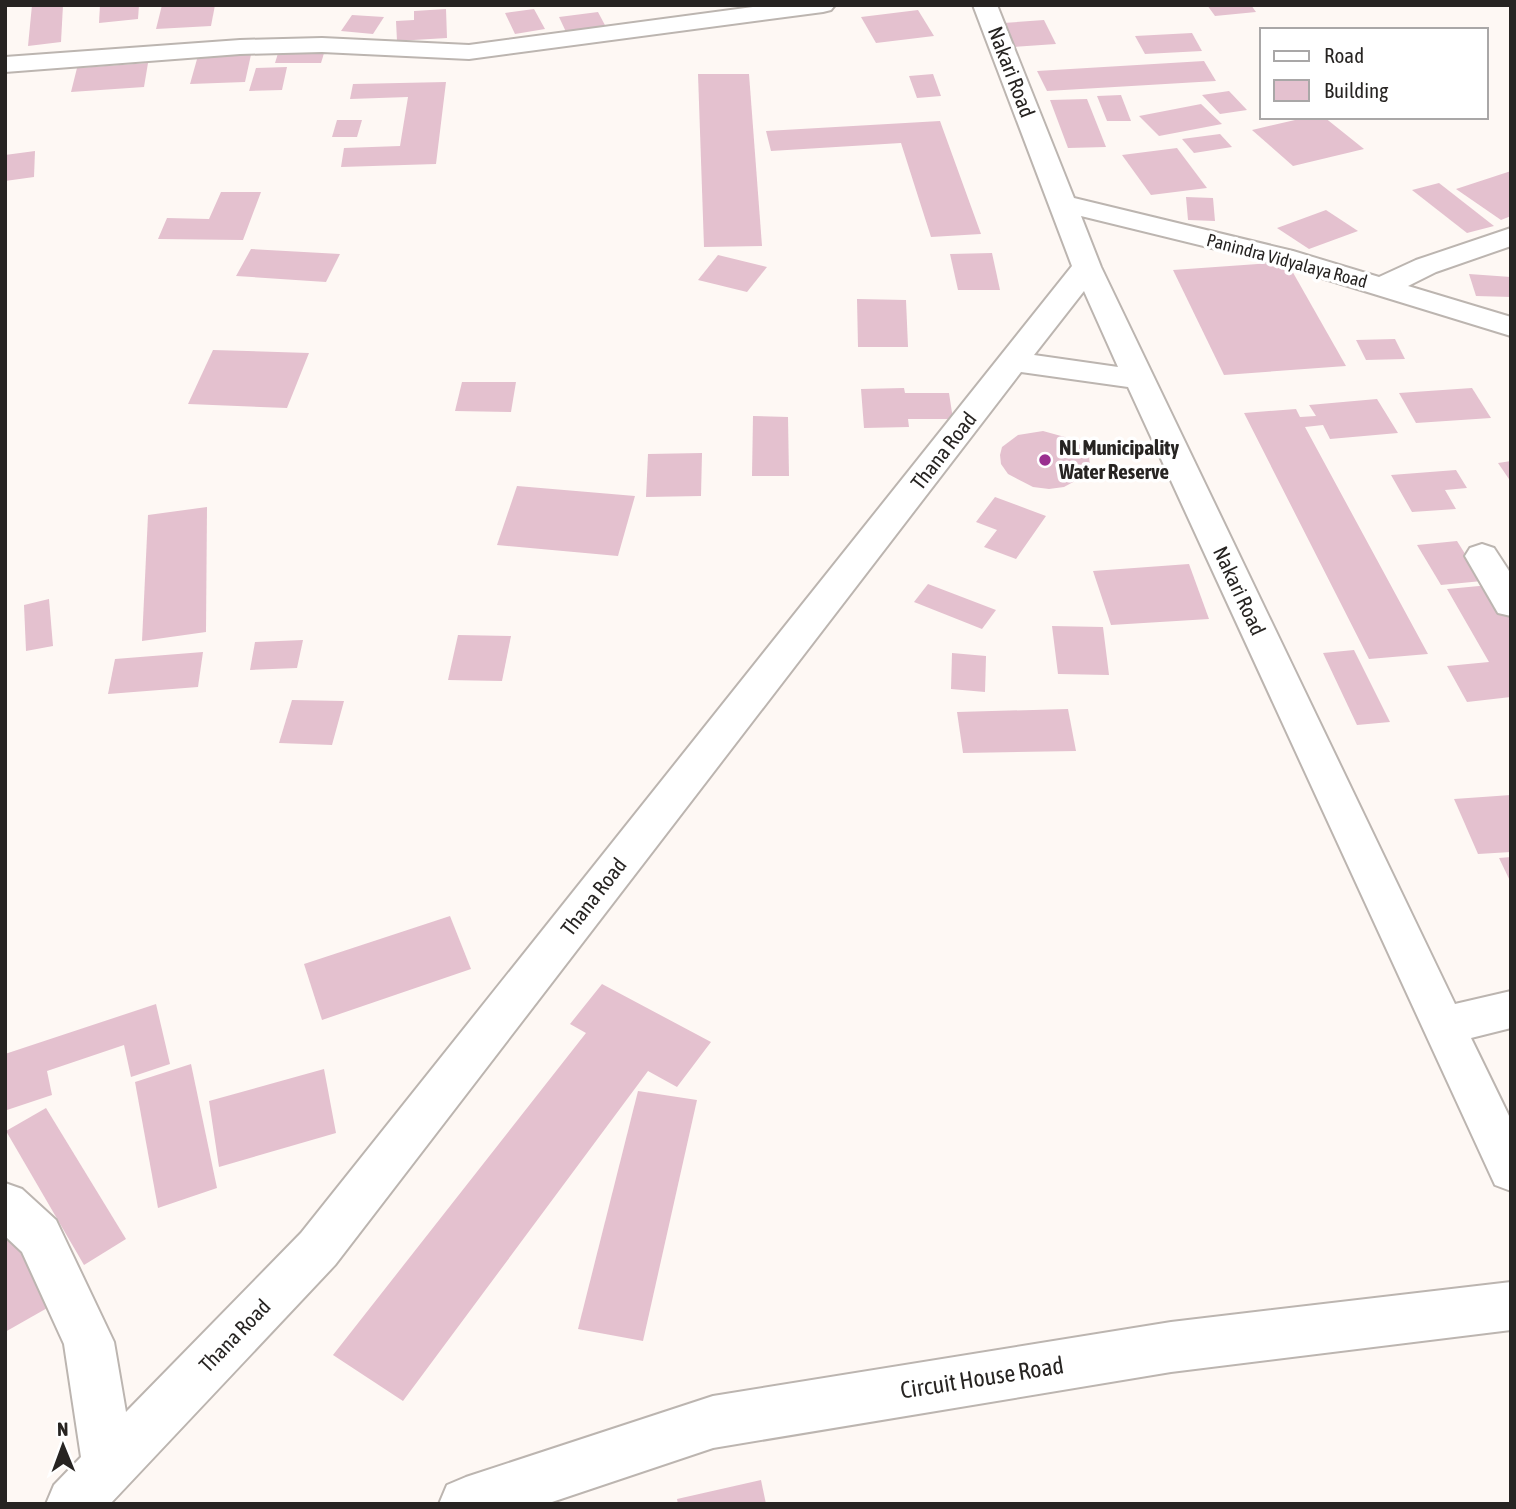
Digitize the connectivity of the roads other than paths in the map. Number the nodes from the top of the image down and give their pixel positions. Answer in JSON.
{"nodes":[{"id":1,"x":823,"y":5,"type":"edge"},
{"id":2,"x":991,"y":6,"type":"edge"},
{"id":3,"x":5,"y":65,"type":"edge"},
{"id":4,"x":1062,"y":203,"type":"junction"},
{"id":5,"x":1511,"y":236,"type":"edge"},
{"id":6,"x":1087,"y":267,"type":"junction"},
{"id":7,"x":1382,"y":287,"type":"junction"},
{"id":8,"x":1511,"y":327,"type":"edge"},
{"id":9,"x":1014,"y":362,"type":"junction"},
{"id":10,"x":1139,"y":379,"type":"junction"},
{"id":11,"x":1482,"y":556,"type":"dead end"},
{"id":12,"x":1511,"y":604,"type":"edge"},
{"id":13,"x":1511,"y":1009,"type":"edge"},
{"id":14,"x":1444,"y":1026,"type":"junction"},
{"id":15,"x":1511,"y":1170,"type":"edge"},
{"id":16,"x":5,"y":1205,"type":"edge"},
{"id":17,"x":1511,"y":1306,"type":"edge"},
{"id":18,"x":108,"y":1467,"type":"junction"},
{"id":19,"x":73,"y":1504,"type":"edge"},
{"id":20,"x":466,"y":1504,"type":"edge"}],
"edges":[{"from":1,"to":3,"type":"street"},
{"from":2,"to":4,"type":"street","name":"Nakari Road"},
{"from":4,"to":6,"type":"street","name":"Nakari Road"},
{"from":4,"to":7,"type":"street","name":"Panindra Vidyalaya Road"},
{"from":5,"to":7,"type":"street"},
{"from":6,"to":9,"type":"street","name":"Thana Road"},
{"from":6,"to":10,"type":"street","name":"Nakari Road"},
{"from":7,"to":8,"type":"street","name":"Panindra Vidyalaya Road"},
{"from":9,"to":10,"type":"street"},
{"from":9,"to":18,"type":"street","name":"Thana Road"},
{"from":10,"to":14,"type":"street","name":"Nakari Road"},
{"from":11,"to":12,"type":"street"},
{"from":13,"to":14,"type":"street"},
{"from":14,"to":15,"type":"street","name":"Nakari Road"},
{"from":16,"to":18,"type":"street"},
{"from":17,"to":20,"type":"street","name":"Circuit House Road"},
{"from":18,"to":19,"type":"street","name":"Thana Road"}]}
